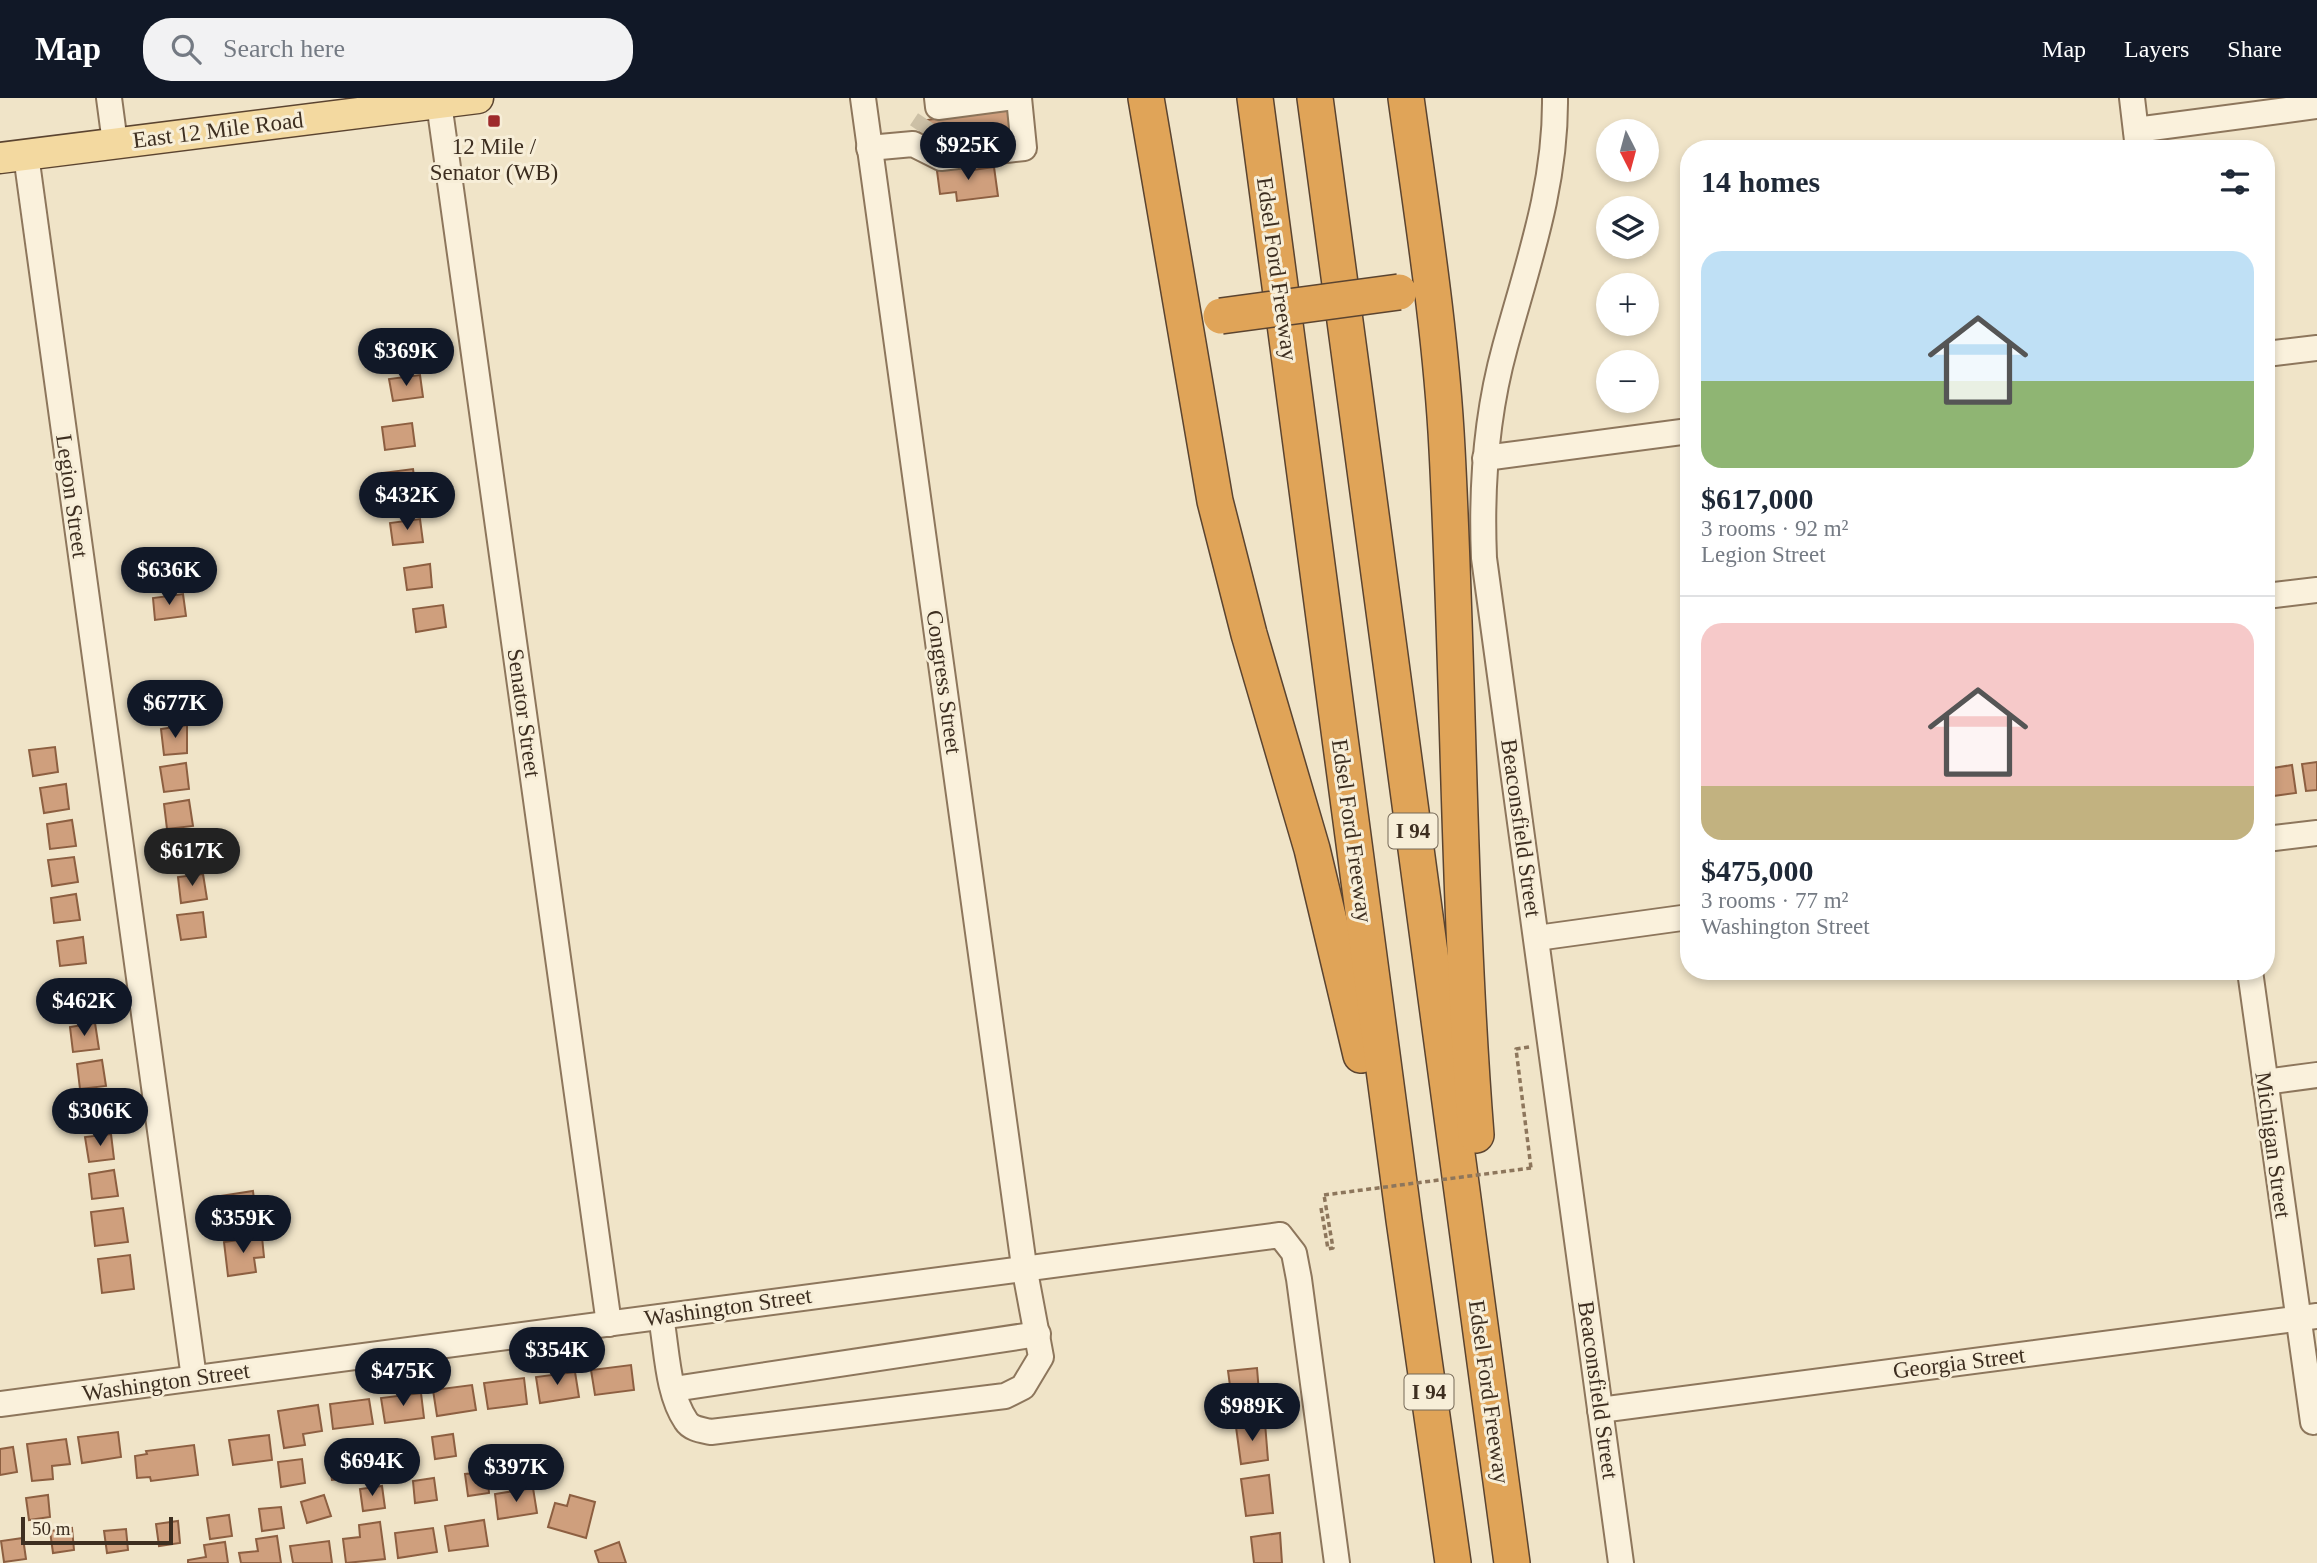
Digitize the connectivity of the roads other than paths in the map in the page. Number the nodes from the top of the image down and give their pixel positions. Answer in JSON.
{"nodes":[{"id":1,"x":109,"y":98,"type":"edge"},
{"id":2,"x":478,"y":98,"type":"edge"},
{"id":3,"x":863,"y":98,"type":"edge"},
{"id":4,"x":1006,"y":98,"type":"edge"},
{"id":5,"x":1018,"y":98,"type":"edge"},
{"id":6,"x":1146,"y":98,"type":"edge"},
{"id":7,"x":1255,"y":98,"type":"edge"},
{"id":8,"x":1315,"y":98,"type":"edge"},
{"id":9,"x":1406,"y":98,"type":"edge"},
{"id":10,"x":1555,"y":98,"type":"edge"},
{"id":11,"x":2132,"y":98,"type":"edge"},
{"id":12,"x":395,"y":103,"type":"edge"},
{"id":13,"x":439,"y":103,"type":"junction"},
{"id":14,"x":2317,"y":106,"type":"edge"},
{"id":15,"x":927,"y":120,"type":"edge"},
{"id":16,"x":2137,"y":139,"type":"edge"},
{"id":17,"x":115,"y":143,"type":"junction"},
{"id":18,"x":869,"y":148,"type":"junction"},
{"id":19,"x":13,"y":157,"type":"edge"},
{"id":20,"x":1428,"y":265,"type":"junction"},
{"id":21,"x":1179,"y":298,"type":"junction"},
{"id":22,"x":2317,"y":348,"type":"edge"},
{"id":23,"x":2275,"y":353,"type":"edge"},
{"id":24,"x":1680,"y":431,"type":"edge"},
{"id":25,"x":1485,"y":458,"type":"junction"},
{"id":26,"x":2317,"y":590,"type":"edge"},
{"id":27,"x":2275,"y":595,"type":"edge"},
{"id":28,"x":2317,"y":832,"type":"edge"},
{"id":29,"x":2275,"y":838,"type":"edge"},
{"id":30,"x":1680,"y":918,"type":"edge"},
{"id":31,"x":1537,"y":938,"type":"junction"},
{"id":32,"x":2251,"y":980,"type":"edge"},
{"id":33,"x":2317,"y":1075,"type":"edge"},
{"id":34,"x":2265,"y":1082,"type":"junction"},
{"id":35,"x":1404,"y":1220,"type":"junction"},
{"id":36,"x":1024,"y":1266,"type":"junction"},
{"id":37,"x":661,"y":1317,"type":"junction"},
{"id":38,"x":2307,"y":1317,"type":"edge"},
{"id":39,"x":609,"y":1324,"type":"junction"},
{"id":40,"x":1038,"y":1334,"type":"junction"},
{"id":41,"x":194,"y":1378,"type":"junction"},
{"id":42,"x":674,"y":1389,"type":"junction"},
{"id":43,"x":0,"y":1404,"type":"edge"},
{"id":44,"x":1600,"y":1410,"type":"junction"},
{"id":45,"x":2313,"y":1422,"type":"dead end"},
{"id":46,"x":1337,"y":1563,"type":"edge"},
{"id":47,"x":1453,"y":1563,"type":"edge"},
{"id":48,"x":1512,"y":1563,"type":"edge"},
{"id":49,"x":1518,"y":1563,"type":"edge"},
{"id":50,"x":1621,"y":1563,"type":"edge"}],
"edges":[{"from":1,"to":17,"type":"street"},
{"from":2,"to":13,"type":"main road","name":"East 12 Mile Road"},
{"from":3,"to":18,"type":"street","name":"Congress Street"},
{"from":4,"to":15,"type":"street"},
{"from":5,"to":15,"type":"street"},
{"from":6,"to":21,"type":"highway"},
{"from":7,"to":35,"type":"highway","name":"Edsel Ford Freeway","number":"I 94"},
{"from":8,"to":48,"type":"highway","name":"Edsel Ford Freeway","number":"I 94"},
{"from":9,"to":20,"type":"highway"},
{"from":10,"to":25,"type":"street","name":"Beaconsfield Street"},
{"from":11,"to":16,"type":"street"},
{"from":12,"to":13,"type":"main road","name":"East 12 Mile Road"},
{"from":12,"to":17,"type":"main road","name":"East 12 Mile Road"},
{"from":13,"to":39,"type":"street","name":"Senator Street"},
{"from":14,"to":16,"type":"street"},
{"from":15,"to":18,"type":"street"},
{"from":17,"to":19,"type":"main road","name":"East 12 Mile Road"},
{"from":18,"to":36,"type":"street","name":"Congress Street"},
{"from":19,"to":41,"type":"street","name":"Legion Street"},
{"from":20,"to":21,"type":"highway","bridge":true},
{"from":20,"to":49,"type":"highway"},
{"from":21,"to":35,"type":"highway"},
{"from":22,"to":23,"type":"street"},
{"from":24,"to":25,"type":"street"},
{"from":25,"to":31,"type":"street","name":"Beaconsfield Street"},
{"from":26,"to":27,"type":"street"},
{"from":28,"to":29,"type":"street"},
{"from":30,"to":31,"type":"street"},
{"from":31,"to":44,"type":"street","name":"Beaconsfield Street"},
{"from":32,"to":34,"type":"street","name":"Michigan Street"},
{"from":33,"to":34,"type":"street"},
{"from":34,"to":38,"type":"street","name":"Michigan Street"},
{"from":35,"to":47,"type":"highway","name":"Edsel Ford Freeway","number":"I 94"},
{"from":36,"to":37,"type":"street","name":"Washington Street"},
{"from":36,"to":40,"type":"street","name":"Congress Street"},
{"from":36,"to":46,"type":"street","name":"Washington Street"},
{"from":37,"to":39,"type":"street","name":"Washington Street"},
{"from":37,"to":42,"type":"street"},
{"from":38,"to":44,"type":"street","name":"Georgia Street"},
{"from":38,"to":45,"type":"street","name":"Michigan Street"},
{"from":39,"to":41,"type":"street","name":"Washington Street"},
{"from":40,"to":42,"type":"street"},
{"from":40,"to":42,"type":"street","name":"Congress Street"},
{"from":41,"to":43,"type":"street","name":"Washington Street"},
{"from":44,"to":50,"type":"street","name":"Beaconsfield Street"}]}
